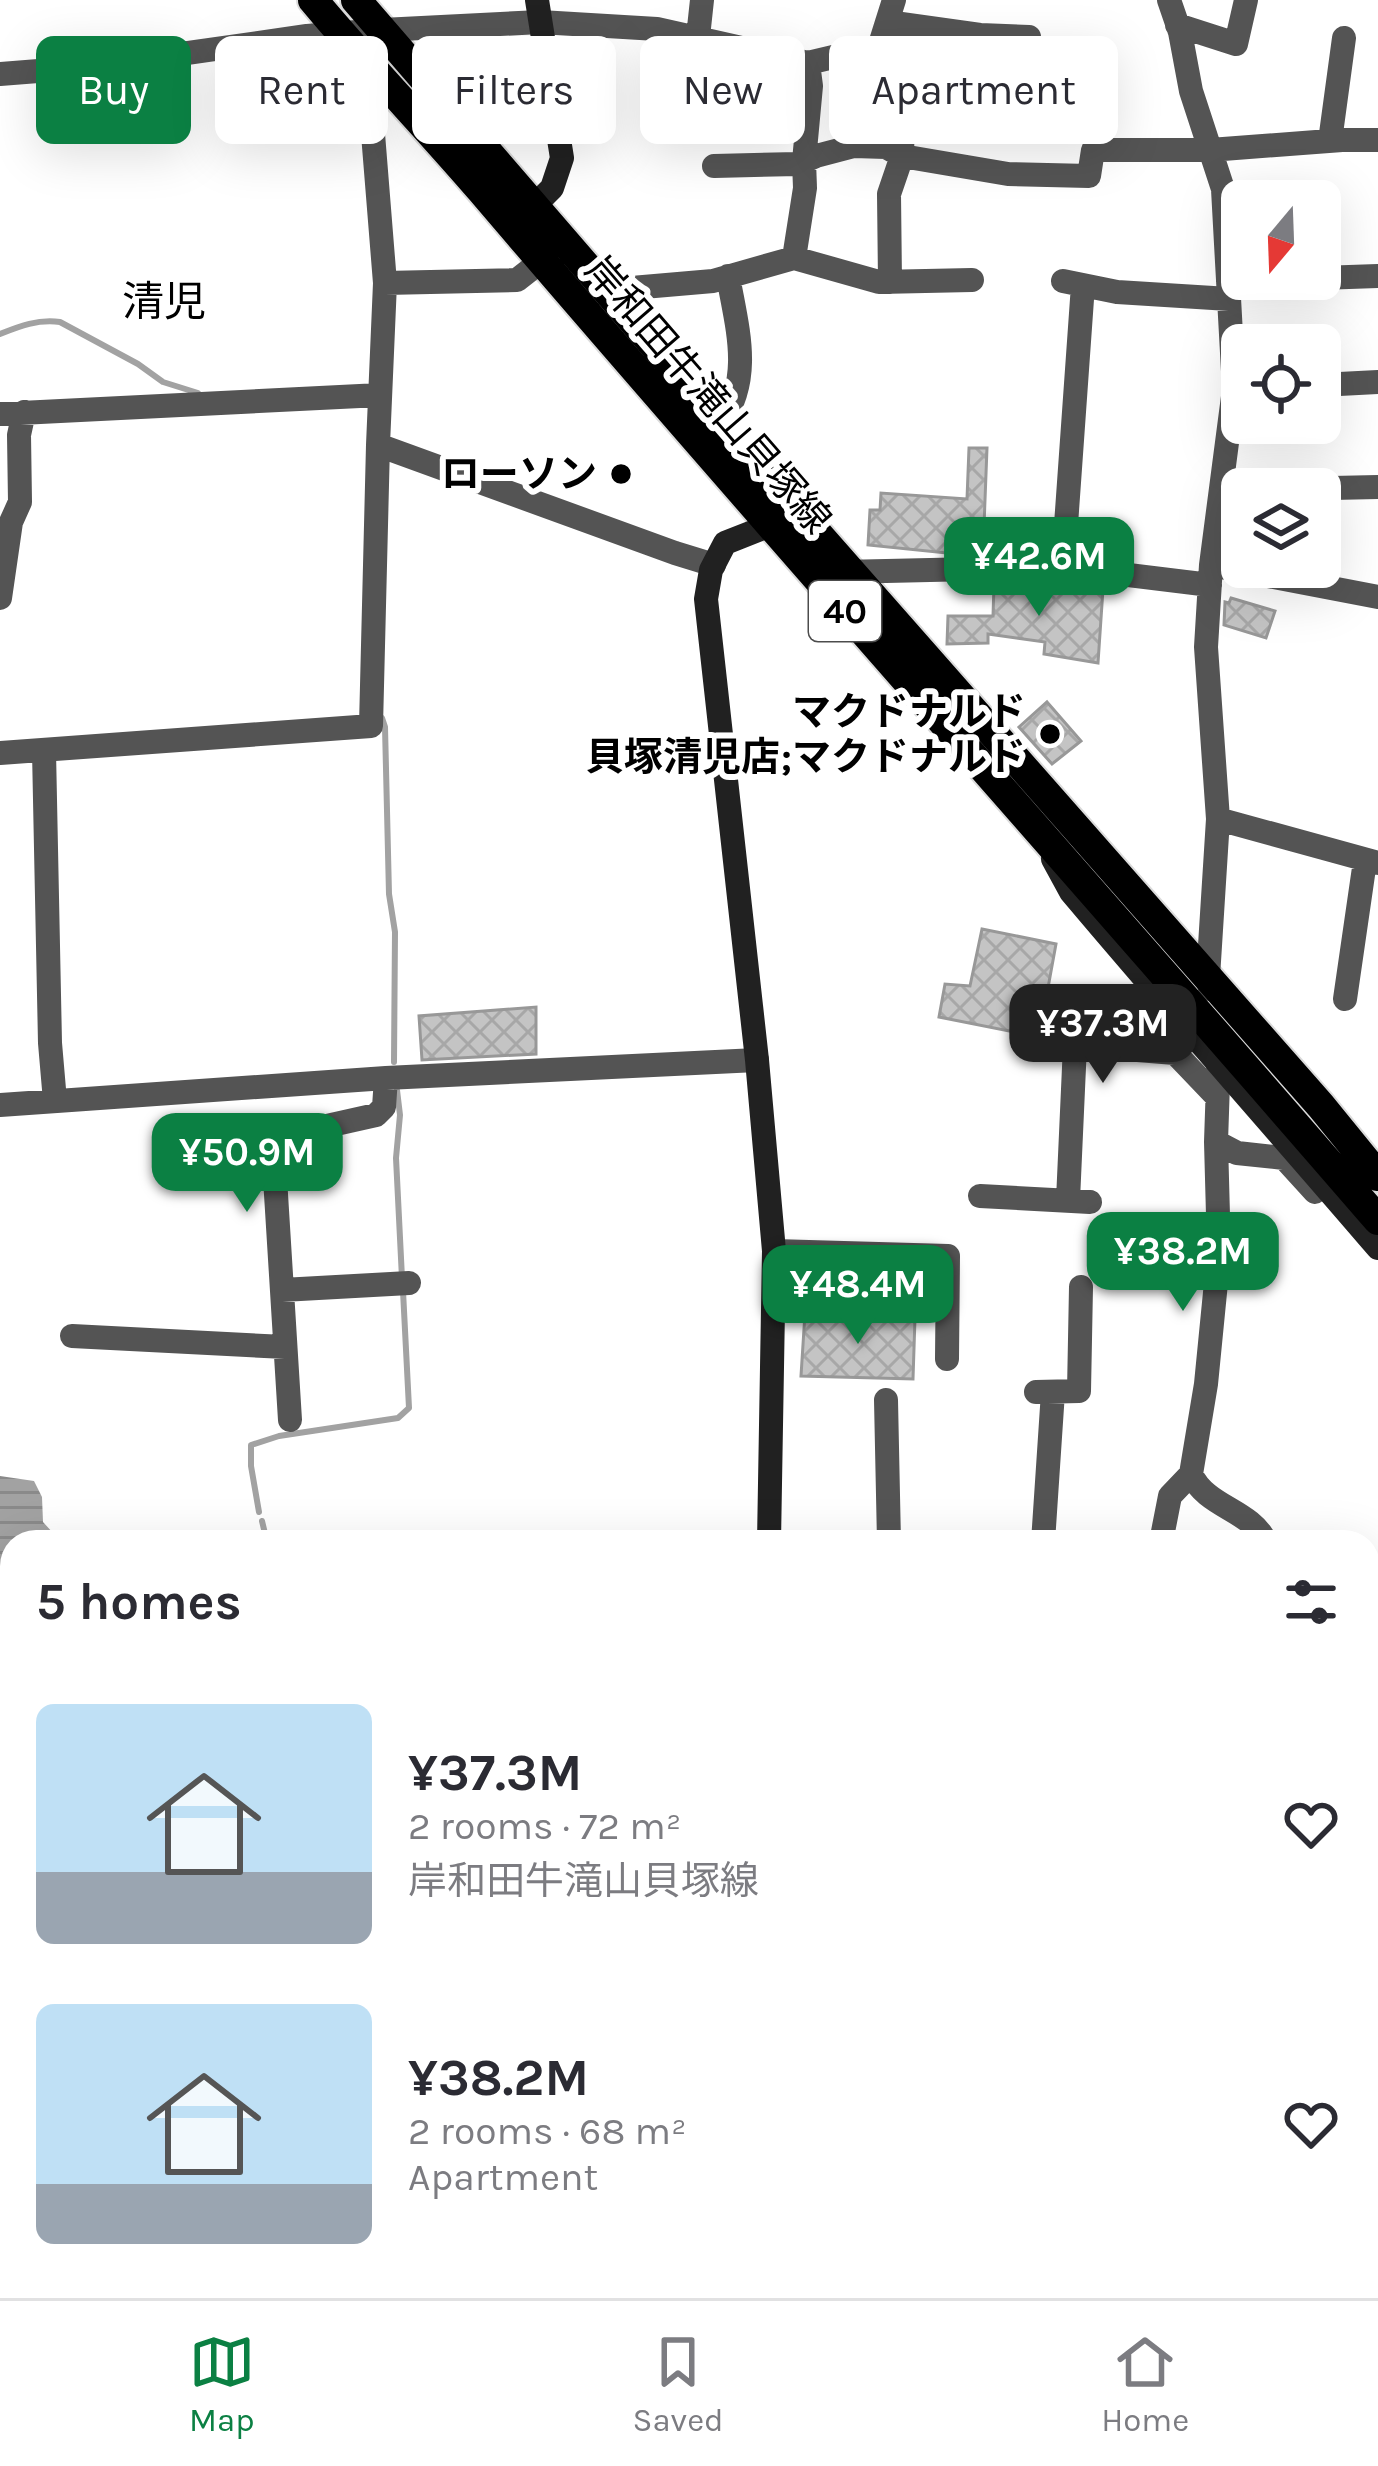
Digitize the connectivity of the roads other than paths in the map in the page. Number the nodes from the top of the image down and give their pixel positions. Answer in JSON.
{"nodes":[{"id":1,"x":313,"y":0,"type":"edge"},
{"id":2,"x":356,"y":0,"type":"edge"},
{"id":3,"x":702,"y":0,"type":"edge"},
{"id":4,"x":1246,"y":0,"type":"edge"},
{"id":5,"x":539,"y":11,"type":"edge"},
{"id":6,"x":890,"y":11,"type":"edge"},
{"id":7,"x":1173,"y":12,"type":"edge"},
{"id":8,"x":382,"y":29,"type":"junction"},
{"id":9,"x":340,"y":33,"type":"junction"},
{"id":10,"x":319,"y":36,"type":"edge"},
{"id":11,"x":693,"y":36,"type":"edge"},
{"id":12,"x":698,"y":36,"type":"edge"},
{"id":13,"x":1012,"y":36,"type":"edge"},
{"id":14,"x":1344,"y":38,"type":"dead end"},
{"id":15,"x":215,"y":50,"type":"edge"},
{"id":16,"x":829,"y":58,"type":"edge"},
{"id":17,"x":805,"y":62,"type":"edge"},
{"id":18,"x":808,"y":63,"type":"junction"},
{"id":19,"x":0,"y":74,"type":"edge"},
{"id":20,"x":1378,"y":140,"type":"edge"},
{"id":21,"x":1330,"y":141,"type":"junction"},
{"id":22,"x":373,"y":144,"type":"edge"},
{"id":23,"x":902,"y":144,"type":"edge"},
{"id":24,"x":1210,"y":150,"type":"junction"},
{"id":25,"x":902,"y":156,"type":"junction"},
{"id":26,"x":804,"y":161,"type":"junction"},
{"id":27,"x":713,"y":166,"type":"dead end"},
{"id":28,"x":1221,"y":183,"type":"edge"},
{"id":29,"x":523,"y":217,"type":"junction"},
{"id":30,"x":794,"y":258,"type":"junction"},
{"id":31,"x":541,"y":262,"type":"junction"},
{"id":32,"x":728,"y":276,"type":"junction"},
{"id":33,"x":1378,"y":276,"type":"edge"},
{"id":34,"x":1341,"y":277,"type":"edge"},
{"id":35,"x":971,"y":280,"type":"dead end"},
{"id":36,"x":890,"y":282,"type":"junction"},
{"id":37,"x":385,"y":283,"type":"junction"},
{"id":38,"x":1221,"y":290,"type":"edge"},
{"id":39,"x":609,"y":294,"type":"junction"},
{"id":40,"x":1378,"y":382,"type":"edge"},
{"id":41,"x":1341,"y":384,"type":"edge"},
{"id":42,"x":380,"y":395,"type":"junction"},
{"id":43,"x":12,"y":413,"type":"edge"},
{"id":44,"x":721,"y":423,"type":"junction"},
{"id":45,"x":378,"y":445,"type":"junction"},
{"id":46,"x":1378,"y":487,"type":"edge"},
{"id":47,"x":1341,"y":488,"type":"edge"},
{"id":48,"x":800,"y":514,"type":"junction"},
{"id":49,"x":769,"y":525,"type":"junction"},
{"id":50,"x":1221,"y":535,"type":"edge"},
{"id":51,"x":714,"y":565,"type":"junction"},
{"id":52,"x":1063,"y":567,"type":"junction"},
{"id":53,"x":810,"y":572,"type":"junction"},
{"id":54,"x":851,"y":572,"type":"junction"},
{"id":55,"x":1211,"y":575,"type":"junction"},
{"id":56,"x":1378,"y":596,"type":"edge"},
{"id":57,"x":0,"y":598,"type":"edge"},
{"id":58,"x":44,"y":751,"type":"junction"},
{"id":59,"x":0,"y":753,"type":"edge"},
{"id":60,"x":1217,"y":819,"type":"junction"},
{"id":61,"x":1371,"y":862,"type":"edge"},
{"id":62,"x":1208,"y":977,"type":"junction"},
{"id":63,"x":1345,"y":999,"type":"dead end"},
{"id":64,"x":1241,"y":1015,"type":"junction"},
{"id":65,"x":1219,"y":1053,"type":"junction"},
{"id":66,"x":757,"y":1060,"type":"junction"},
{"id":67,"x":386,"y":1078,"type":"junction"},
{"id":68,"x":1217,"y":1097,"type":"junction"},
{"id":69,"x":55,"y":1101,"type":"junction"},
{"id":70,"x":0,"y":1105,"type":"edge"},
{"id":71,"x":1216,"y":1142,"type":"junction"},
{"id":72,"x":1378,"y":1155,"type":"edge"},
{"id":73,"x":1378,"y":1176,"type":"edge"},
{"id":74,"x":980,"y":1196,"type":"dead end"},
{"id":75,"x":1374,"y":1234,"type":"edge"},
{"id":76,"x":774,"y":1251,"type":"junction"},
{"id":77,"x":403,"y":1283,"type":"dead end"},
{"id":78,"x":1081,"y":1286,"type":"dead end"},
{"id":79,"x":282,"y":1291,"type":"junction"},
{"id":80,"x":72,"y":1336,"type":"dead end"},
{"id":81,"x":285,"y":1347,"type":"junction"},
{"id":82,"x":947,"y":1359,"type":"dead end"},
{"id":83,"x":886,"y":1400,"type":"dead end"},
{"id":84,"x":290,"y":1420,"type":"dead end"},
{"id":85,"x":1192,"y":1474,"type":"junction"},
{"id":86,"x":770,"y":1530,"type":"edge"},
{"id":87,"x":889,"y":1530,"type":"edge"},
{"id":88,"x":1043,"y":1530,"type":"edge"},
{"id":89,"x":1163,"y":1530,"type":"edge"},
{"id":90,"x":1260,"y":1530,"type":"edge"}],
"edges":[{"from":1,"to":9,"type":"main road","name":"岸和田牛滝山貝塚線","number":"40"},
{"from":2,"to":8,"type":"main road","name":"岸和田牛滝山貝塚線","number":"40"},
{"from":3,"to":12,"type":"street"},
{"from":4,"to":7,"type":"street"},
{"from":5,"to":8,"type":"street"},
{"from":5,"to":11,"type":"street"},
{"from":5,"to":29,"type":"street"},
{"from":6,"to":13,"type":"street"},
{"from":7,"to":24,"type":"street"},
{"from":8,"to":9,"type":"street"},
{"from":8,"to":29,"type":"main road","name":"岸和田牛滝山貝塚線","number":"40"},
{"from":9,"to":10,"type":"street"},
{"from":9,"to":29,"type":"main road","name":"岸和田牛滝山貝塚線","number":"40"},
{"from":14,"to":21,"type":"street"},
{"from":15,"to":19,"type":"street"},
{"from":16,"to":18,"type":"street"},
{"from":17,"to":18,"type":"street"},
{"from":18,"to":26,"type":"street"},
{"from":20,"to":21,"type":"street"},
{"from":21,"to":24,"type":"street"},
{"from":22,"to":37,"type":"street"},
{"from":23,"to":25,"type":"street"},
{"from":24,"to":25,"type":"street"},
{"from":24,"to":28,"type":"street"},
{"from":25,"to":26,"type":"street"},
{"from":25,"to":36,"type":"street"},
{"from":26,"to":27,"type":"street"},
{"from":26,"to":30,"type":"street"},
{"from":29,"to":31,"type":"main road","name":"岸和田牛滝山貝塚線","number":"40"},
{"from":29,"to":39,"type":"main road","name":"岸和田牛滝山貝塚線","number":"40"},
{"from":30,"to":32,"type":"street"},
{"from":30,"to":36,"type":"street"},
{"from":31,"to":37,"type":"street"},
{"from":31,"to":49,"type":"main road","name":"岸和田牛滝山貝塚線","number":"40"},
{"from":32,"to":39,"type":"street"},
{"from":32,"to":44,"type":"street"},
{"from":33,"to":34,"type":"street"},
{"from":35,"to":36,"type":"street"},
{"from":37,"to":42,"type":"street"},
{"from":38,"to":52,"type":"street"},
{"from":39,"to":44,"type":"main road","name":"岸和田牛滝山貝塚線","number":"40"},
{"from":40,"to":41,"type":"street"},
{"from":42,"to":43,"type":"street"},
{"from":42,"to":45,"type":"street"},
{"from":43,"to":57,"type":"street"},
{"from":44,"to":48,"type":"main road","name":"岸和田牛滝山貝塚線","number":"40"},
{"from":45,"to":51,"type":"street"},
{"from":45,"to":58,"type":"street"},
{"from":46,"to":47,"type":"street"},
{"from":48,"to":49,"type":"street"},
{"from":48,"to":54,"type":"main road","name":"岸和田牛滝山貝塚線","number":"40"},
{"from":49,"to":51,"type":"street"},
{"from":49,"to":53,"type":"main road","name":"岸和田牛滝山貝塚線","number":"40"},
{"from":50,"to":55,"type":"street"},
{"from":51,"to":66,"type":"street"},
{"from":52,"to":54,"type":"street"},
{"from":52,"to":55,"type":"street"},
{"from":53,"to":54,"type":"street"},
{"from":53,"to":65,"type":"main road","name":"岸和田牛滝山貝塚線","number":"40"},
{"from":54,"to":62,"type":"main road","name":"岸和田牛滝山貝塚線","number":"40"},
{"from":55,"to":56,"type":"street"},
{"from":55,"to":60,"type":"street"},
{"from":58,"to":59,"type":"street"},
{"from":58,"to":69,"type":"street"},
{"from":60,"to":61,"type":"street"},
{"from":60,"to":62,"type":"street"},
{"from":61,"to":63,"type":"street"},
{"from":62,"to":64,"type":"main road","name":"岸和田牛滝山貝塚線","number":"40"},
{"from":62,"to":65,"type":"street"},
{"from":64,"to":72,"type":"street"},
{"from":64,"to":73,"type":"main road","name":"岸和田牛滝山貝塚線","number":"40"},
{"from":65,"to":68,"type":"street"},
{"from":65,"to":75,"type":"main road","name":"岸和田牛滝山貝塚線","number":"40"},
{"from":66,"to":67,"type":"street"},
{"from":66,"to":76,"type":"street"},
{"from":67,"to":69,"type":"street"},
{"from":67,"to":79,"type":"street"},
{"from":68,"to":71,"type":"street"},
{"from":68,"to":74,"type":"street"},
{"from":69,"to":70,"type":"street"},
{"from":71,"to":75,"type":"street"},
{"from":71,"to":85,"type":"street"},
{"from":76,"to":82,"type":"street"},
{"from":76,"to":86,"type":"street"},
{"from":77,"to":79,"type":"street"},
{"from":78,"to":88,"type":"street"},
{"from":79,"to":81,"type":"street"},
{"from":80,"to":81,"type":"street"},
{"from":81,"to":84,"type":"street"},
{"from":83,"to":87,"type":"street"},
{"from":85,"to":89,"type":"street"},
{"from":85,"to":90,"type":"street"}]}
